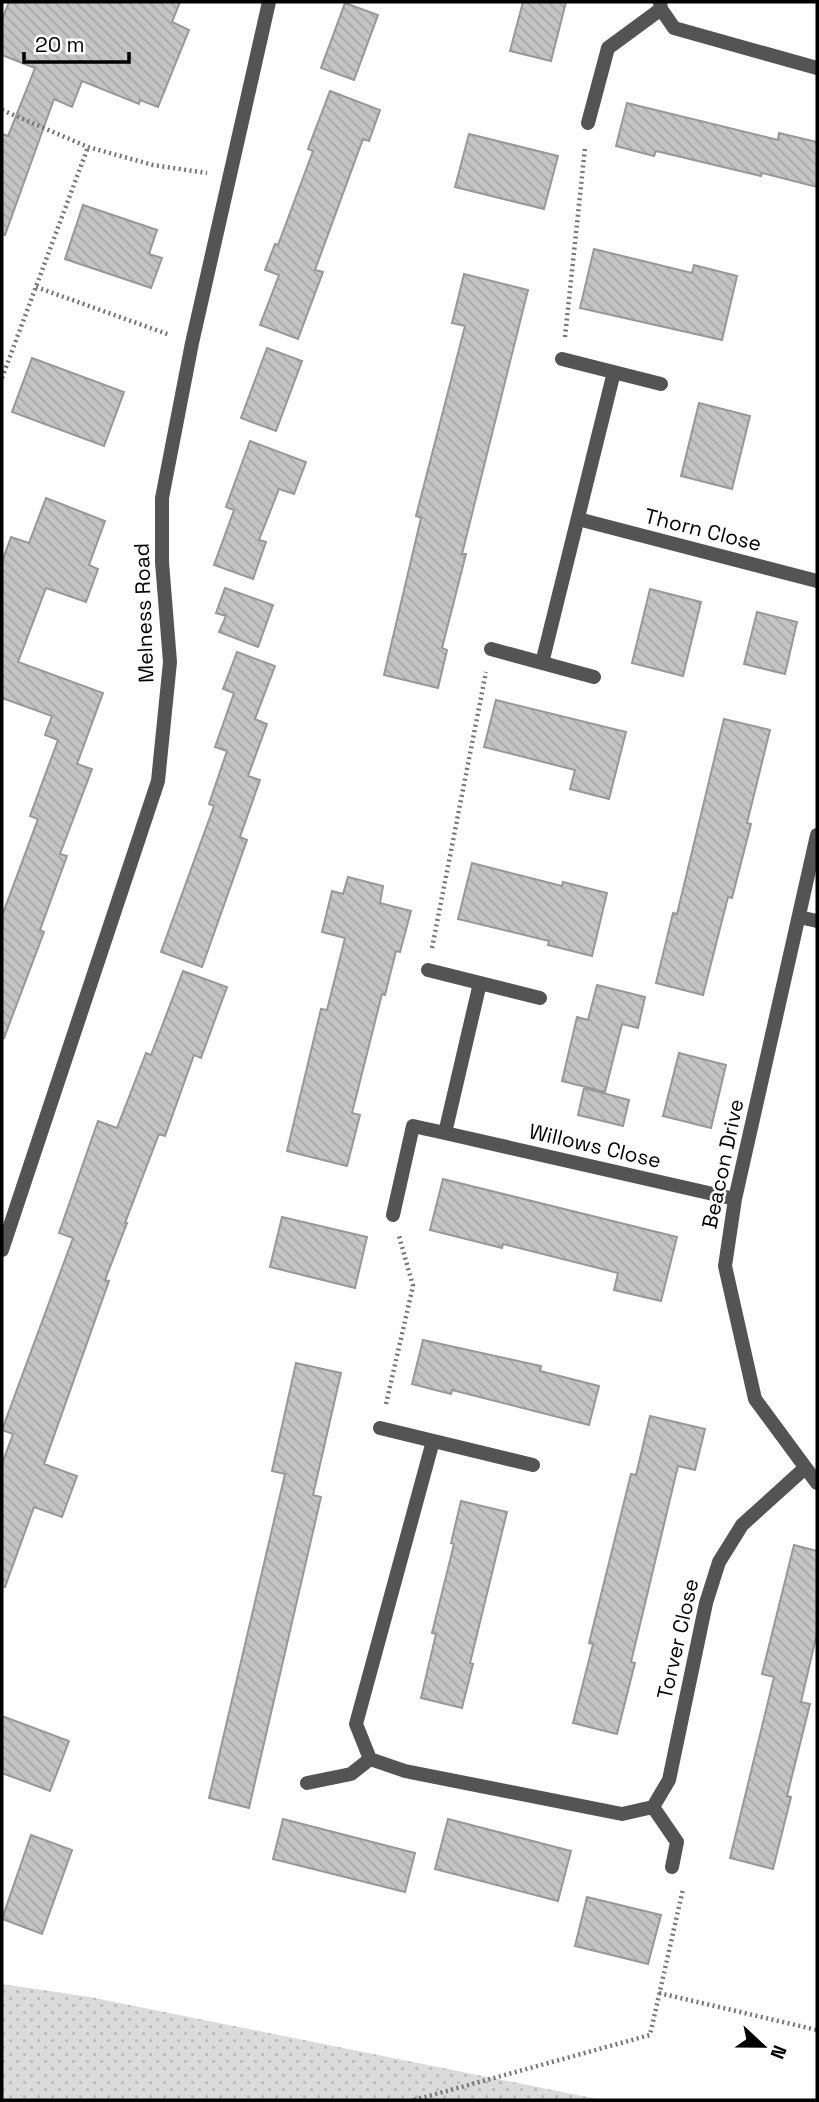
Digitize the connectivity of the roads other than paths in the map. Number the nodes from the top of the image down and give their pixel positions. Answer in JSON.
{"nodes":[{"id":1,"x":269,"y":2,"type":"edge"},
{"id":2,"x":660,"y":5,"type":"edge"},
{"id":3,"x":817,"y":68,"type":"edge"},
{"id":4,"x":588,"y":122,"type":"road end"},
{"id":5,"x":562,"y":359,"type":"road end"},
{"id":6,"x":614,"y":372,"type":"junction"},
{"id":7,"x":661,"y":384,"type":"dead end"},
{"id":8,"x":578,"y":519,"type":"junction"},
{"id":9,"x":817,"y":581,"type":"edge"},
{"id":10,"x":491,"y":649,"type":"road end"},
{"id":11,"x":542,"y":663,"type":"junction"},
{"id":12,"x":594,"y":677,"type":"dead end"},
{"id":13,"x":817,"y":835,"type":"edge"},
{"id":14,"x":799,"y":917,"type":"junction"},
{"id":15,"x":817,"y":921,"type":"edge"},
{"id":16,"x":428,"y":970,"type":"road end"},
{"id":17,"x":480,"y":983,"type":"junction"},
{"id":18,"x":540,"y":998,"type":"dead end"},
{"id":19,"x":445,"y":1133,"type":"junction"},
{"id":20,"x":735,"y":1199,"type":"junction"},
{"id":21,"x":393,"y":1215,"type":"road end"},
{"id":22,"x":2,"y":1250,"type":"edge"},
{"id":23,"x":380,"y":1428,"type":"road end"},
{"id":24,"x":433,"y":1441,"type":"junction"},
{"id":25,"x":533,"y":1465,"type":"dead end"},
{"id":26,"x":804,"y":1468,"type":"junction"},
{"id":27,"x":817,"y":1483,"type":"edge"},
{"id":28,"x":370,"y":1759,"type":"junction"},
{"id":29,"x":307,"y":1783,"type":"dead end"},
{"id":30,"x":653,"y":1807,"type":"junction"},
{"id":31,"x":672,"y":1867,"type":"road end"}],
"edges":[{"from":1,"to":22,"type":"street","name":"Melness Road"},
{"from":2,"to":3,"type":"street"},
{"from":2,"to":4,"type":"street"},
{"from":5,"to":6,"type":"street"},
{"from":6,"to":7,"type":"street"},
{"from":6,"to":8,"type":"street"},
{"from":8,"to":9,"type":"street","name":"Thorn Close"},
{"from":8,"to":11,"type":"street"},
{"from":10,"to":11,"type":"street"},
{"from":11,"to":12,"type":"street"},
{"from":13,"to":14,"type":"street","name":"Beacon Drive"},
{"from":14,"to":15,"type":"street"},
{"from":14,"to":20,"type":"street","name":"Beacon Drive"},
{"from":16,"to":17,"type":"street"},
{"from":17,"to":18,"type":"street"},
{"from":17,"to":19,"type":"street"},
{"from":19,"to":20,"type":"street","name":"Willows Close"},
{"from":19,"to":21,"type":"street","name":"Willows Close"},
{"from":20,"to":26,"type":"street","name":"Beacon Drive"},
{"from":23,"to":24,"type":"street"},
{"from":24,"to":25,"type":"street"},
{"from":24,"to":28,"type":"street"},
{"from":26,"to":27,"type":"street","name":"Beacon Drive"},
{"from":26,"to":30,"type":"street","name":"Torver Close"},
{"from":28,"to":29,"type":"street"},
{"from":28,"to":30,"type":"street"},
{"from":30,"to":31,"type":"street"}]}
